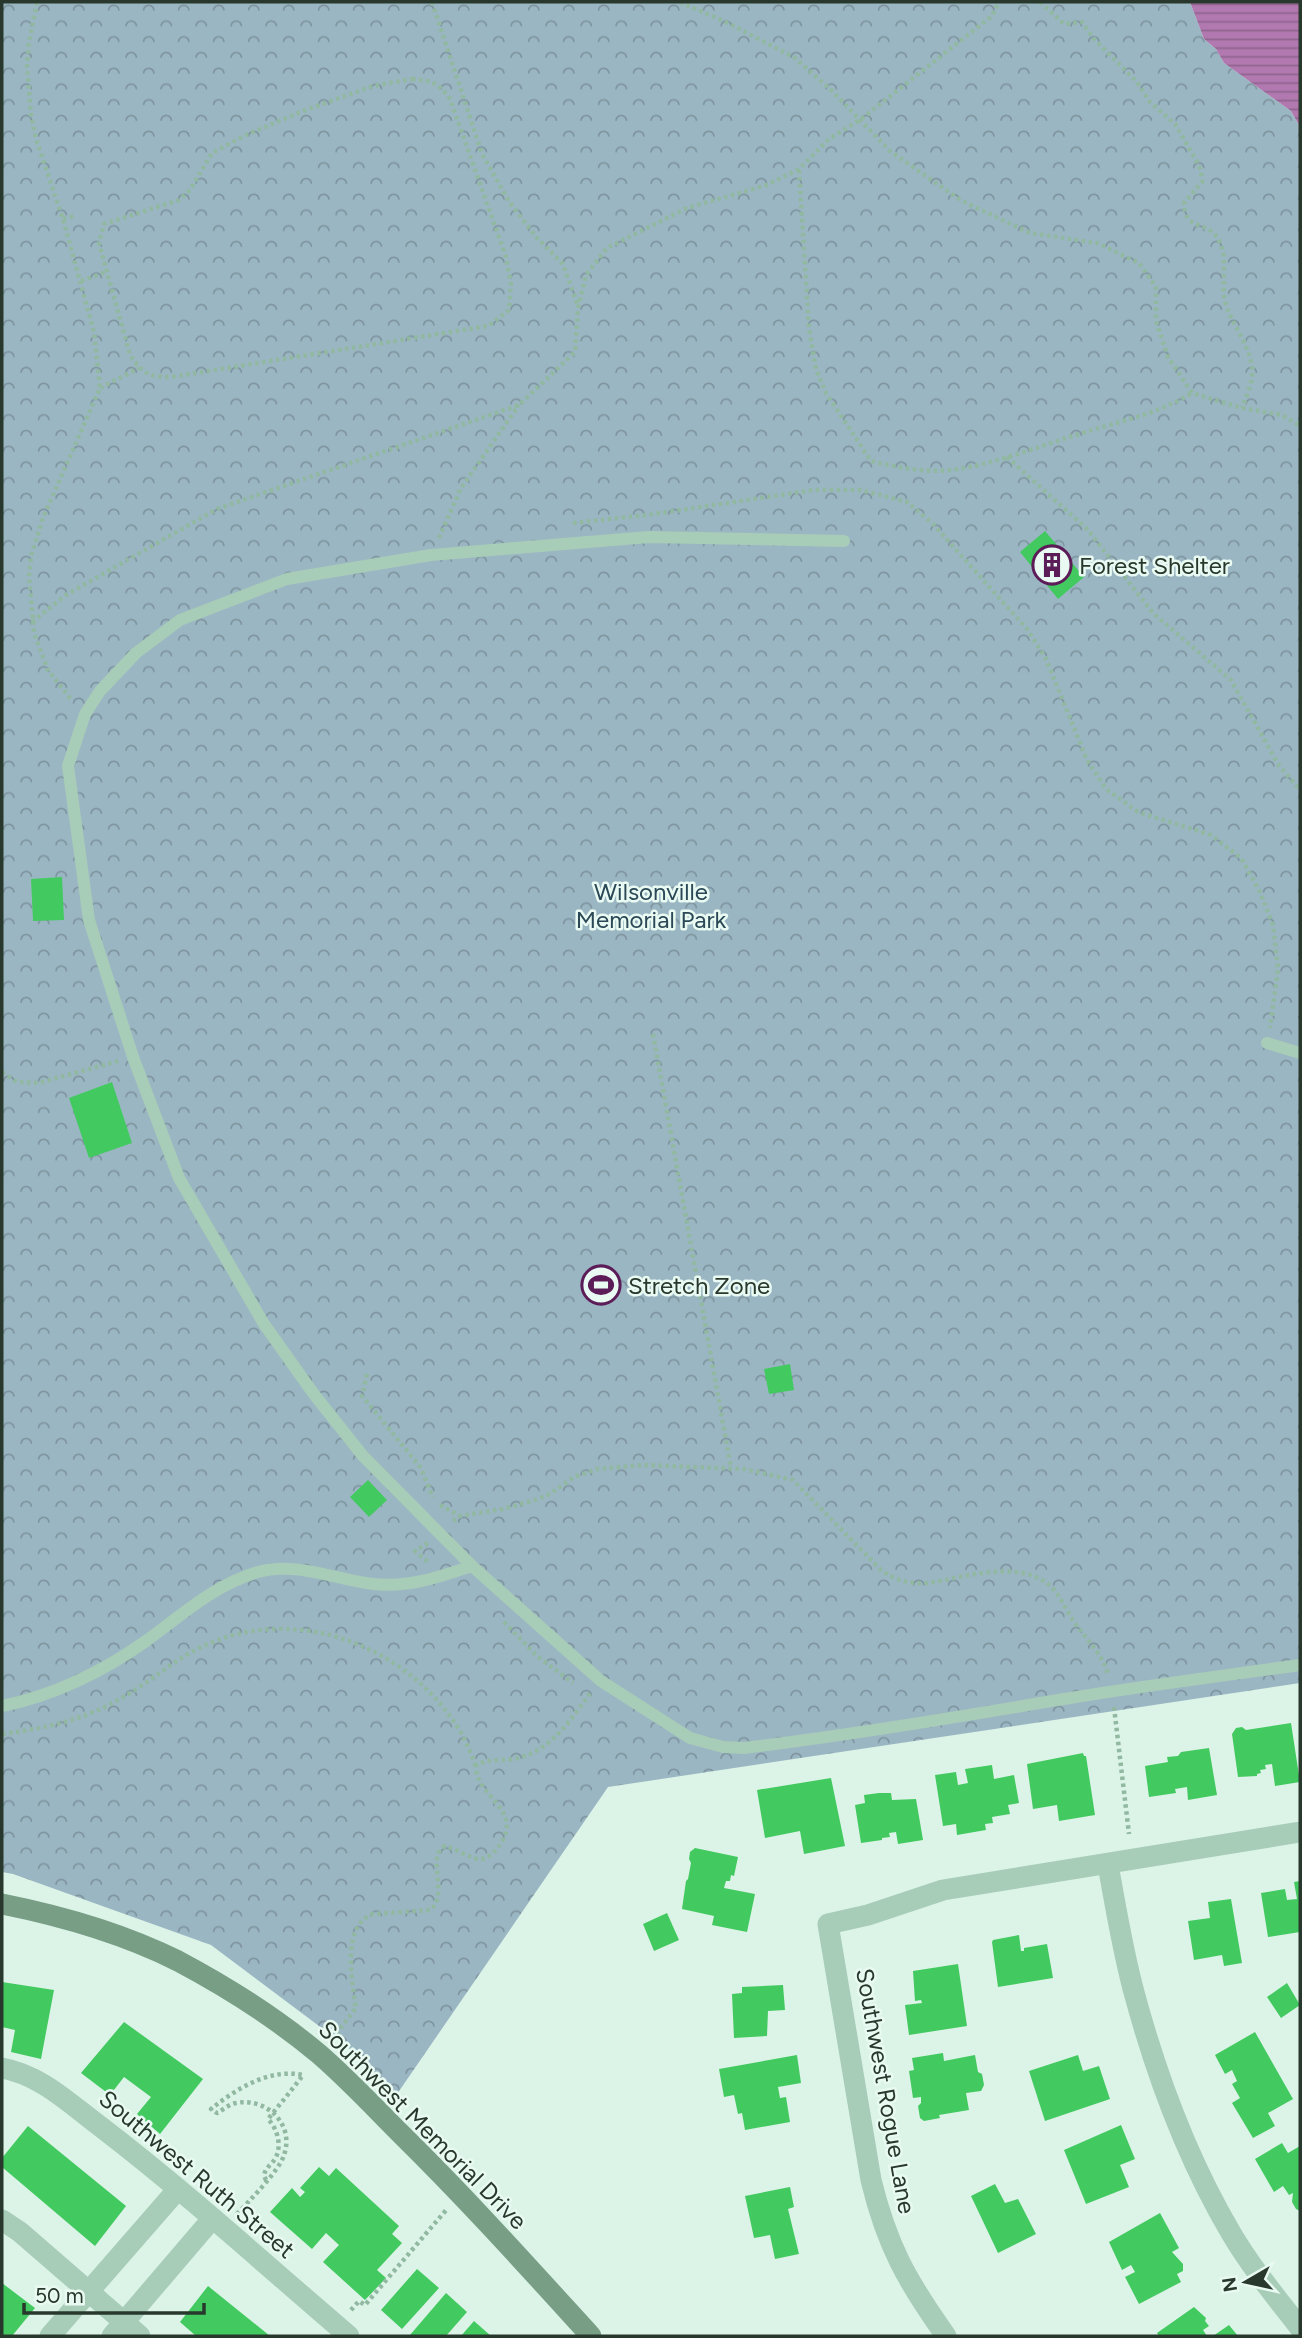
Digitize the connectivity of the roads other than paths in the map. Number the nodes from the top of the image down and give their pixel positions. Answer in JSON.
{"nodes":[{"id":1,"x":844,"y":541,"type":"dead end"},
{"id":2,"x":1267,"y":1042,"type":"road end"},
{"id":3,"x":1300,"y":1053,"type":"edge"},
{"id":4,"x":472,"y":1566,"type":"junction"},
{"id":5,"x":1300,"y":1665,"type":"edge"},
{"id":6,"x":2,"y":1706,"type":"edge"},
{"id":7,"x":1300,"y":1832,"type":"edge"},
{"id":8,"x":1108,"y":1864,"type":"junction"},
{"id":9,"x":2,"y":1904,"type":"edge"},
{"id":10,"x":2,"y":2068,"type":"edge"},
{"id":11,"x":178,"y":2189,"type":"junction"},
{"id":12,"x":212,"y":2219,"type":"junction"},
{"id":13,"x":2,"y":2220,"type":"edge"},
{"id":14,"x":88,"y":2292,"type":"junction"},
{"id":15,"x":1297,"y":2317,"type":"edge"},
{"id":16,"x":118,"y":2329,"type":"edge"},
{"id":17,"x":343,"y":2331,"type":"edge"},
{"id":18,"x":50,"y":2336,"type":"edge"},
{"id":19,"x":140,"y":2336,"type":"edge"},
{"id":20,"x":591,"y":2336,"type":"edge"},
{"id":21,"x":946,"y":2336,"type":"edge"}],
"edges":[{"from":1,"to":4,"type":"lane"},
{"from":2,"to":3,"type":"lane"},
{"from":4,"to":5,"type":"lane"},
{"from":4,"to":6,"type":"lane"},
{"from":7,"to":8,"type":"street"},
{"from":8,"to":15,"type":"street"},
{"from":8,"to":21,"type":"street","name":"Southwest Rogue Lane"},
{"from":9,"to":20,"type":"street","name":"Southwest Memorial Drive"},
{"from":10,"to":11,"type":"street","name":"Southwest Ruth Street"},
{"from":11,"to":12,"type":"street","name":"Southwest Ruth Street"},
{"from":11,"to":14,"type":"street"},
{"from":12,"to":16,"type":"street"},
{"from":12,"to":17,"type":"street","name":"Southwest Ruth Street"},
{"from":13,"to":14,"type":"street"},
{"from":14,"to":16,"type":"street"},
{"from":14,"to":18,"type":"street"},
{"from":16,"to":19,"type":"street"}]}
